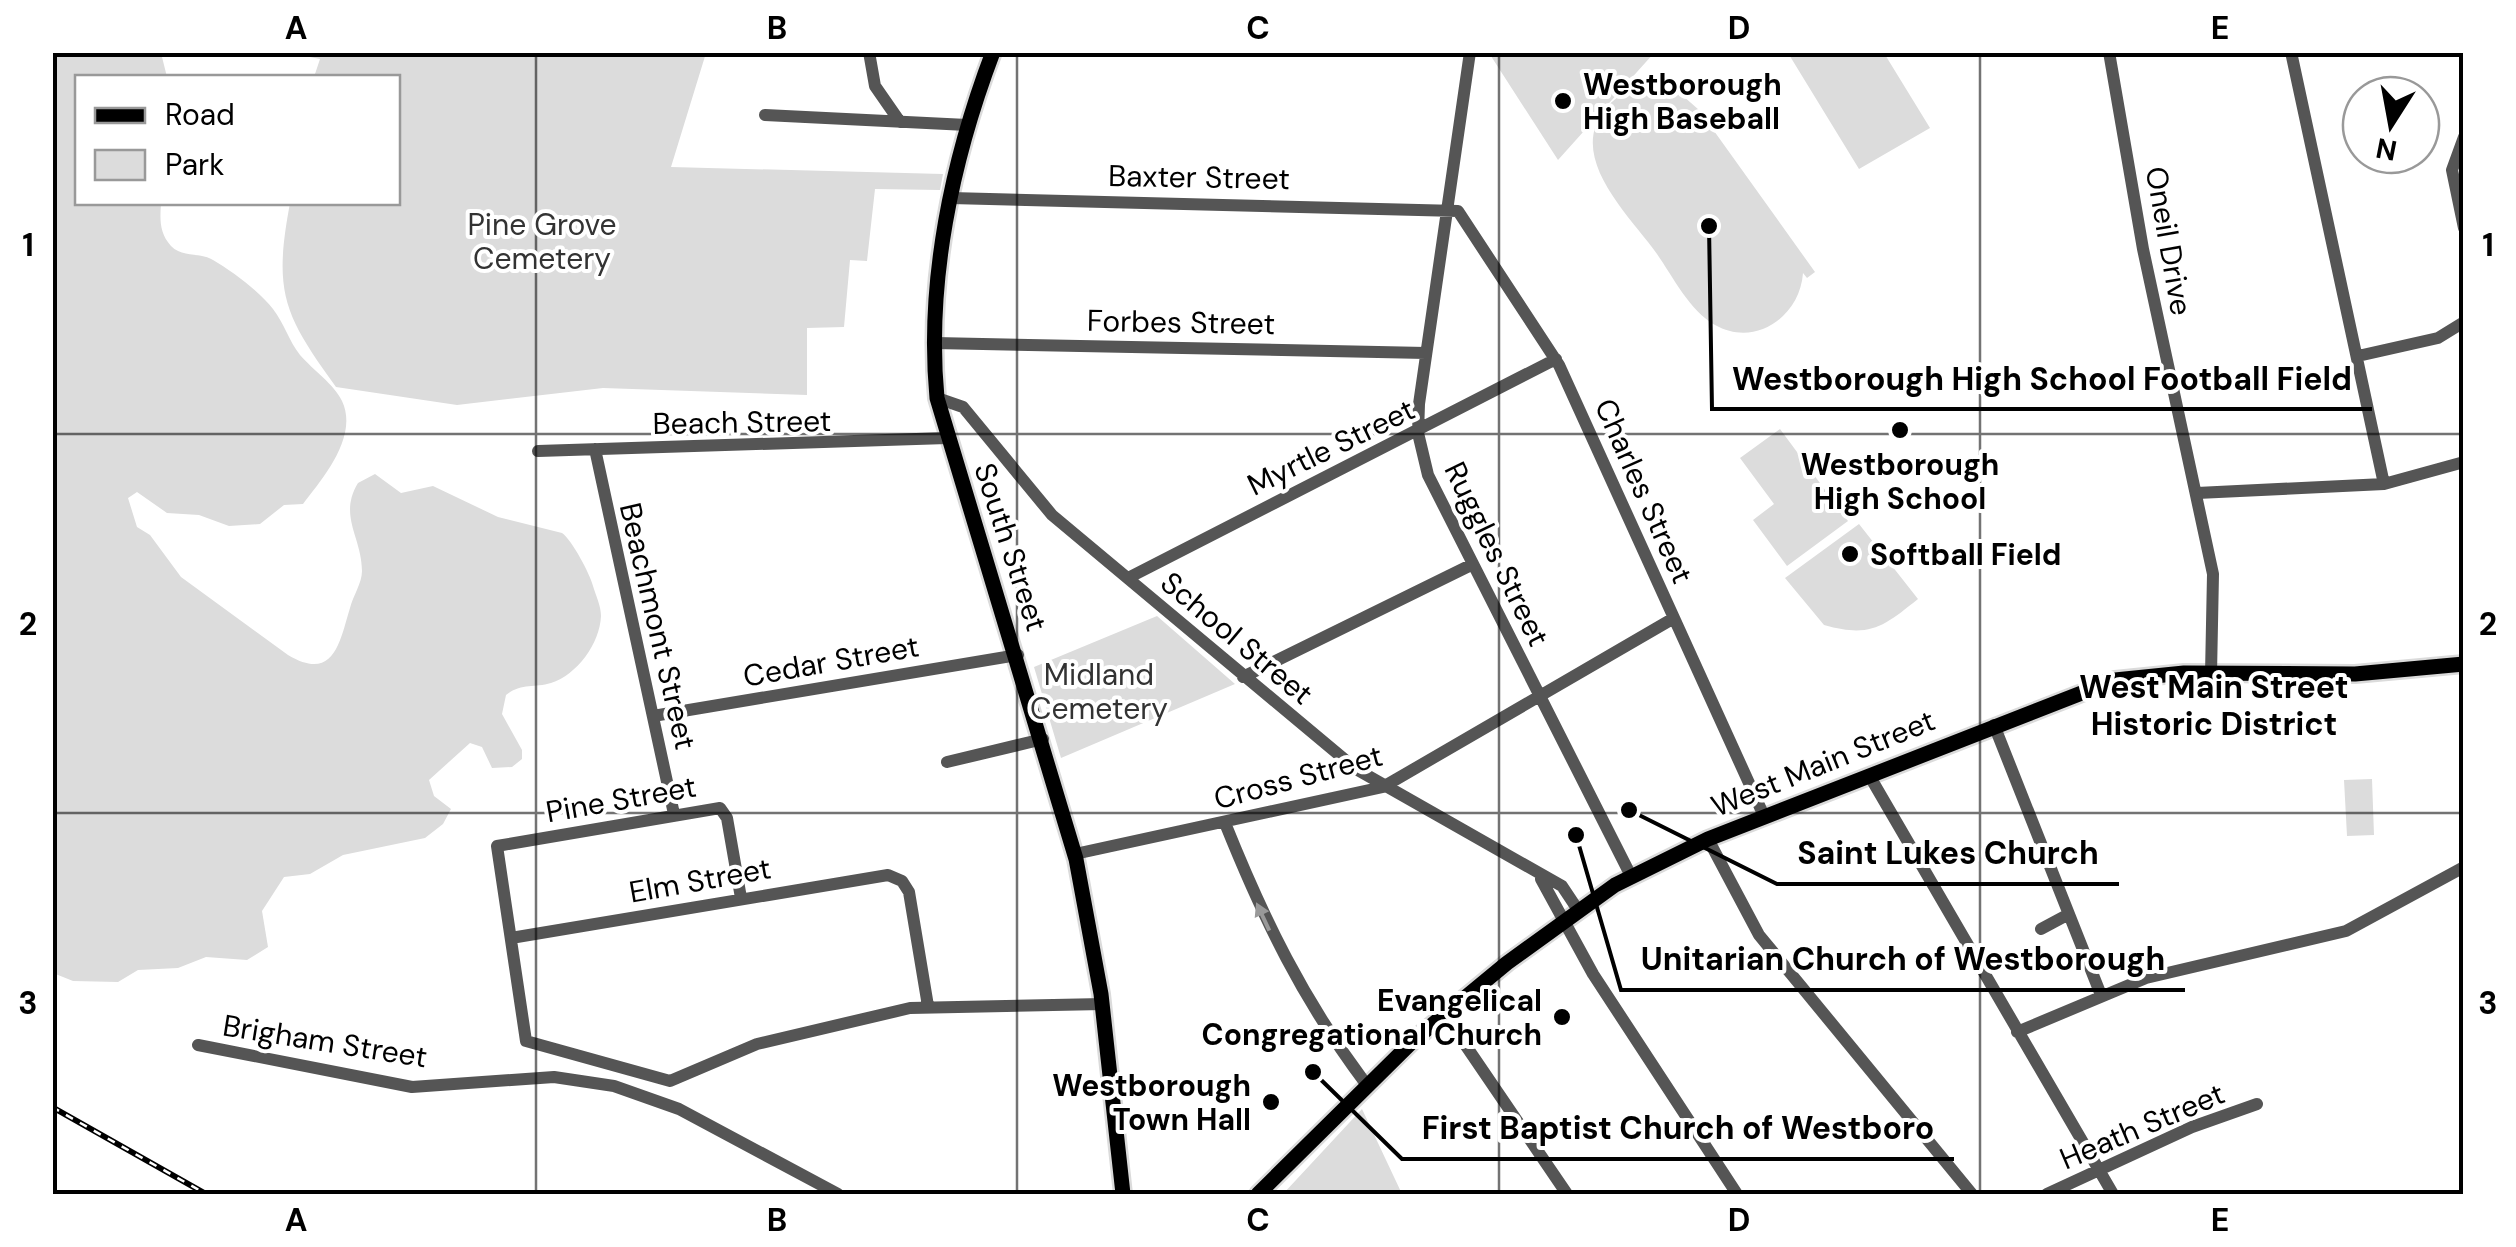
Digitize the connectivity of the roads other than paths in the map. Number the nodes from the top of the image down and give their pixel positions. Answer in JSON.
{"nodes":[{"id":1,"x":870,"y":52,"type":"edge"},
{"id":2,"x":993,"y":52,"type":"edge"},
{"id":3,"x":1470,"y":52,"type":"edge"},
{"id":4,"x":2109,"y":52,"type":"edge"},
{"id":5,"x":2290,"y":52,"type":"edge"},
{"id":6,"x":765,"y":116,"type":"dead end"},
{"id":7,"x":900,"y":122,"type":"junction"},
{"id":8,"x":967,"y":125,"type":"junction"},
{"id":9,"x":2464,"y":137,"type":"edge"},
{"id":10,"x":951,"y":198,"type":"junction"},
{"id":11,"x":1447,"y":208,"type":"junction"},
{"id":12,"x":2464,"y":228,"type":"edge"},
{"id":13,"x":2464,"y":322,"type":"edge"},
{"id":14,"x":934,"y":343,"type":"junction"},
{"id":15,"x":1426,"y":353,"type":"junction"},
{"id":16,"x":2358,"y":356,"type":"junction"},
{"id":17,"x":1556,"y":359,"type":"junction"},
{"id":18,"x":938,"y":398,"type":"junction"},
{"id":19,"x":1418,"y":433,"type":"junction"},
{"id":20,"x":947,"y":438,"type":"junction"},
{"id":21,"x":595,"y":449,"type":"junction"},
{"id":22,"x":538,"y":451,"type":"dead end"},
{"id":23,"x":2464,"y":462,"type":"edge"},
{"id":24,"x":2384,"y":484,"type":"junction"},
{"id":25,"x":2197,"y":493,"type":"junction"},
{"id":26,"x":1471,"y":565,"type":"junction"},
{"id":27,"x":1128,"y":578,"type":"junction"},
{"id":28,"x":1674,"y":618,"type":"junction"},
{"id":29,"x":1018,"y":655,"type":"junction"},
{"id":30,"x":2464,"y":664,"type":"edge"},
{"id":31,"x":2211,"y":674,"type":"junction"},
{"id":32,"x":1243,"y":677,"type":"junction"},
{"id":33,"x":1540,"y":696,"type":"junction"},
{"id":34,"x":654,"y":716,"type":"junction"},
{"id":35,"x":1994,"y":724,"type":"junction"},
{"id":36,"x":1044,"y":739,"type":"junction"},
{"id":37,"x":947,"y":762,"type":"dead end"},
{"id":38,"x":1868,"y":775,"type":"junction"},
{"id":39,"x":1383,"y":787,"type":"junction"},
{"id":40,"x":674,"y":814,"type":"junction"},
{"id":41,"x":1764,"y":816,"type":"junction"},
{"id":42,"x":1225,"y":823,"type":"junction"},
{"id":43,"x":1708,"y":839,"type":"junction"},
{"id":44,"x":1074,"y":854,"type":"junction"},
{"id":45,"x":2464,"y":867,"type":"edge"},
{"id":46,"x":1632,"y":876,"type":"junction"},
{"id":47,"x":1539,"y":877,"type":"junction"},
{"id":48,"x":742,"y":898,"type":"junction"},
{"id":49,"x":1578,"y":910,"type":"junction"},
{"id":50,"x":2068,"y":914,"type":"junction"},
{"id":51,"x":1564,"y":921,"type":"junction"},
{"id":52,"x":2042,"y":929,"type":"dead end"},
{"id":53,"x":511,"y":938,"type":"junction"},
{"id":54,"x":2100,"y":994,"type":"junction"},
{"id":55,"x":1102,"y":1004,"type":"junction"},
{"id":56,"x":928,"y":1006,"type":"junction"},
{"id":57,"x":1445,"y":1015,"type":"junction"},
{"id":58,"x":2017,"y":1032,"type":"junction"},
{"id":59,"x":198,"y":1045,"type":"dead end"},
{"id":60,"x":1366,"y":1084,"type":"junction"},
{"id":61,"x":2257,"y":1104,"type":"dead end"},
{"id":62,"x":2098,"y":1169,"type":"junction"},
{"id":63,"x":838,"y":1194,"type":"edge"},
{"id":64,"x":1121,"y":1194,"type":"edge"},
{"id":65,"x":1258,"y":1194,"type":"edge"},
{"id":66,"x":1567,"y":1194,"type":"edge"},
{"id":67,"x":1737,"y":1194,"type":"edge"},
{"id":68,"x":1972,"y":1194,"type":"edge"},
{"id":69,"x":2047,"y":1194,"type":"edge"},
{"id":70,"x":2113,"y":1194,"type":"edge"}],
"edges":[{"from":1,"to":7,"type":"street"},
{"from":2,"to":8,"type":"main road","name":"South Street"},
{"from":3,"to":11,"type":"street","name":"Ruggles Street"},
{"from":4,"to":25,"type":"street","name":"Oneil Drive"},
{"from":5,"to":16,"type":"street"},
{"from":6,"to":7,"type":"street"},
{"from":7,"to":8,"type":"street"},
{"from":8,"to":10,"type":"main road","name":"South Street"},
{"from":9,"to":12,"type":"street"},
{"from":10,"to":11,"type":"street","name":"Baxter Street"},
{"from":10,"to":14,"type":"main road","name":"South Street"},
{"from":11,"to":15,"type":"street","name":"Ruggles Street"},
{"from":11,"to":17,"type":"street","name":"Charles Street"},
{"from":13,"to":16,"type":"street"},
{"from":14,"to":15,"type":"street","name":"Forbes Street"},
{"from":14,"to":18,"type":"main road","name":"South Street"},
{"from":15,"to":19,"type":"street","name":"Ruggles Street"},
{"from":16,"to":24,"type":"street"},
{"from":17,"to":19,"type":"street","name":"Myrtle Street"},
{"from":17,"to":28,"type":"street","name":"Charles Street"},
{"from":18,"to":20,"type":"main road","name":"South Street"},
{"from":18,"to":27,"type":"street","name":"School Street"},
{"from":19,"to":26,"type":"street","name":"Ruggles Street"},
{"from":19,"to":27,"type":"street","name":"Myrtle Street"},
{"from":20,"to":21,"type":"street","name":"Beach Street"},
{"from":20,"to":29,"type":"main road","name":"South Street"},
{"from":21,"to":22,"type":"street","name":"Beach Street"},
{"from":21,"to":34,"type":"street","name":"Beachmont Street"},
{"from":23,"to":24,"type":"street"},
{"from":24,"to":25,"type":"street"},
{"from":25,"to":31,"type":"street","name":"Oneil Drive"},
{"from":26,"to":32,"type":"street"},
{"from":26,"to":33,"type":"street","name":"Ruggles Street"},
{"from":27,"to":32,"type":"street","name":"School Street"},
{"from":28,"to":33,"type":"street","name":"Cross Street"},
{"from":28,"to":41,"type":"street","name":"Charles Street"},
{"from":29,"to":34,"type":"street","name":"Cedar Street"},
{"from":29,"to":36,"type":"main road","name":"South Street"},
{"from":30,"to":31,"type":"main road","name":"West Main Street"},
{"from":31,"to":35,"type":"main road","name":"West Main Street"},
{"from":32,"to":39,"type":"street","name":"School Street"},
{"from":33,"to":39,"type":"street","name":"Cross Street"},
{"from":33,"to":46,"type":"street","name":"Ruggles Street"},
{"from":34,"to":40,"type":"street","name":"Beachmont Street"},
{"from":35,"to":38,"type":"main road","name":"West Main Street"},
{"from":35,"to":50,"type":"street"},
{"from":36,"to":37,"type":"street"},
{"from":36,"to":44,"type":"main road","name":"South Street"},
{"from":38,"to":41,"type":"main road","name":"West Main Street"},
{"from":38,"to":58,"type":"street"},
{"from":39,"to":42,"type":"street","name":"Cross Street"},
{"from":39,"to":47,"type":"street","name":"School Street"},
{"from":40,"to":48,"type":"street","name":"Pine Street"},
{"from":40,"to":53,"type":"street","name":"Pine Street"},
{"from":41,"to":43,"type":"main road","name":"West Main Street"},
{"from":42,"to":44,"type":"street","name":"Cross Street"},
{"from":60,"to":42,"type":"street","one_way":true},
{"from":43,"to":46,"type":"main road","name":"West Main Street"},
{"from":43,"to":68,"type":"street"},
{"from":44,"to":55,"type":"main road","name":"South Street"},
{"from":45,"to":54,"type":"street"},
{"from":46,"to":49,"type":"main road","name":"West Main Street"},
{"from":47,"to":49,"type":"street","name":"School Street"},
{"from":47,"to":51,"type":"street"},
{"from":48,"to":53,"type":"street","name":"Elm Street"},
{"from":48,"to":56,"type":"street","name":"Elm Street"},
{"from":49,"to":51,"type":"main road","name":"West Main Street"},
{"from":50,"to":52,"type":"street"},
{"from":50,"to":54,"type":"street"},
{"from":51,"to":57,"type":"main road","name":"West Main Street"},
{"from":51,"to":67,"type":"street"},
{"from":53,"to":56,"type":"street"},
{"from":54,"to":58,"type":"street"},
{"from":55,"to":56,"type":"street"},
{"from":55,"to":64,"type":"main road","name":"South Street"},
{"from":57,"to":60,"type":"main road","name":"West Main Street"},
{"from":57,"to":66,"type":"street"},
{"from":58,"to":62,"type":"street"},
{"from":59,"to":63,"type":"street","name":"Brigham Street"},
{"from":60,"to":65,"type":"main road","name":"West Main Street"},
{"from":61,"to":62,"type":"street","name":"Heath Street"},
{"from":62,"to":69,"type":"street","name":"Heath Street"},
{"from":62,"to":70,"type":"street"}]}
